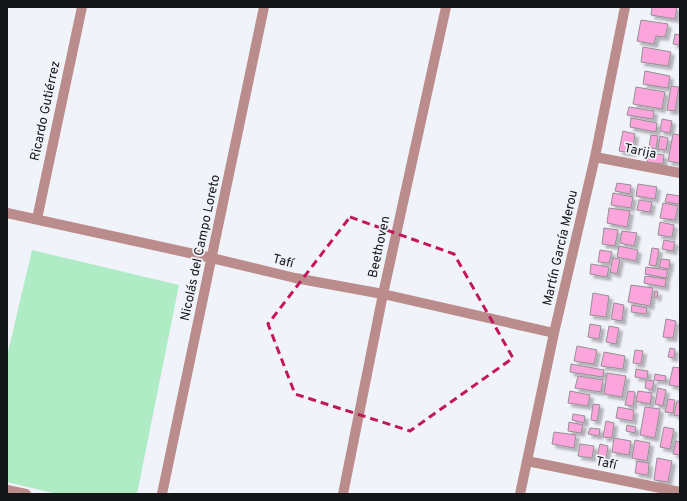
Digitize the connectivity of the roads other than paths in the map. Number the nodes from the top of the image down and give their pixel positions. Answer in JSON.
{"nodes":[{"id":1,"x":82,"y":7,"type":"edge"},
{"id":2,"x":264,"y":7,"type":"edge"},
{"id":3,"x":446,"y":7,"type":"edge"},
{"id":4,"x":625,"y":7,"type":"edge"},
{"id":5,"x":595,"y":157,"type":"junction"},
{"id":6,"x":680,"y":173,"type":"edge"},
{"id":7,"x":7,"y":213,"type":"edge"},
{"id":8,"x":37,"y":220,"type":"junction"},
{"id":9,"x":212,"y":258,"type":"junction"},
{"id":10,"x":383,"y":294,"type":"junction"},
{"id":11,"x":554,"y":333,"type":"junction"},
{"id":12,"x":527,"y":461,"type":"junction"},
{"id":13,"x":7,"y":490,"type":"edge"},
{"id":14,"x":680,"y":492,"type":"edge"},
{"id":15,"x":26,"y":494,"type":"edge"},
{"id":16,"x":162,"y":494,"type":"edge"},
{"id":17,"x":343,"y":494,"type":"edge"},
{"id":18,"x":520,"y":494,"type":"edge"}],
"edges":[{"from":1,"to":8,"type":"street","name":"Ricardo Gutiérrez"},
{"from":2,"to":9,"type":"street","name":"Nicolás del Campo Loreto"},
{"from":3,"to":10,"type":"street","name":"Beethoven"},
{"from":4,"to":5,"type":"street","name":"Martín García Merou"},
{"from":5,"to":6,"type":"street","name":"Tarija"},
{"from":5,"to":11,"type":"street","name":"Martín García Merou"},
{"from":7,"to":8,"type":"street","name":"Tafí"},
{"from":8,"to":9,"type":"street","name":"Tafí"},
{"from":9,"to":10,"type":"street","name":"Tafí"},
{"from":9,"to":16,"type":"street","name":"Nicolás del Campo Loreto"},
{"from":10,"to":11,"type":"street","name":"Tafí"},
{"from":10,"to":17,"type":"street","name":"Beethoven"},
{"from":11,"to":12,"type":"street","name":"Martín García Merou"},
{"from":12,"to":14,"type":"street","name":"Tafí"},
{"from":12,"to":18,"type":"street","name":"Martín García Merou"},
{"from":13,"to":15,"type":"street"}]}
